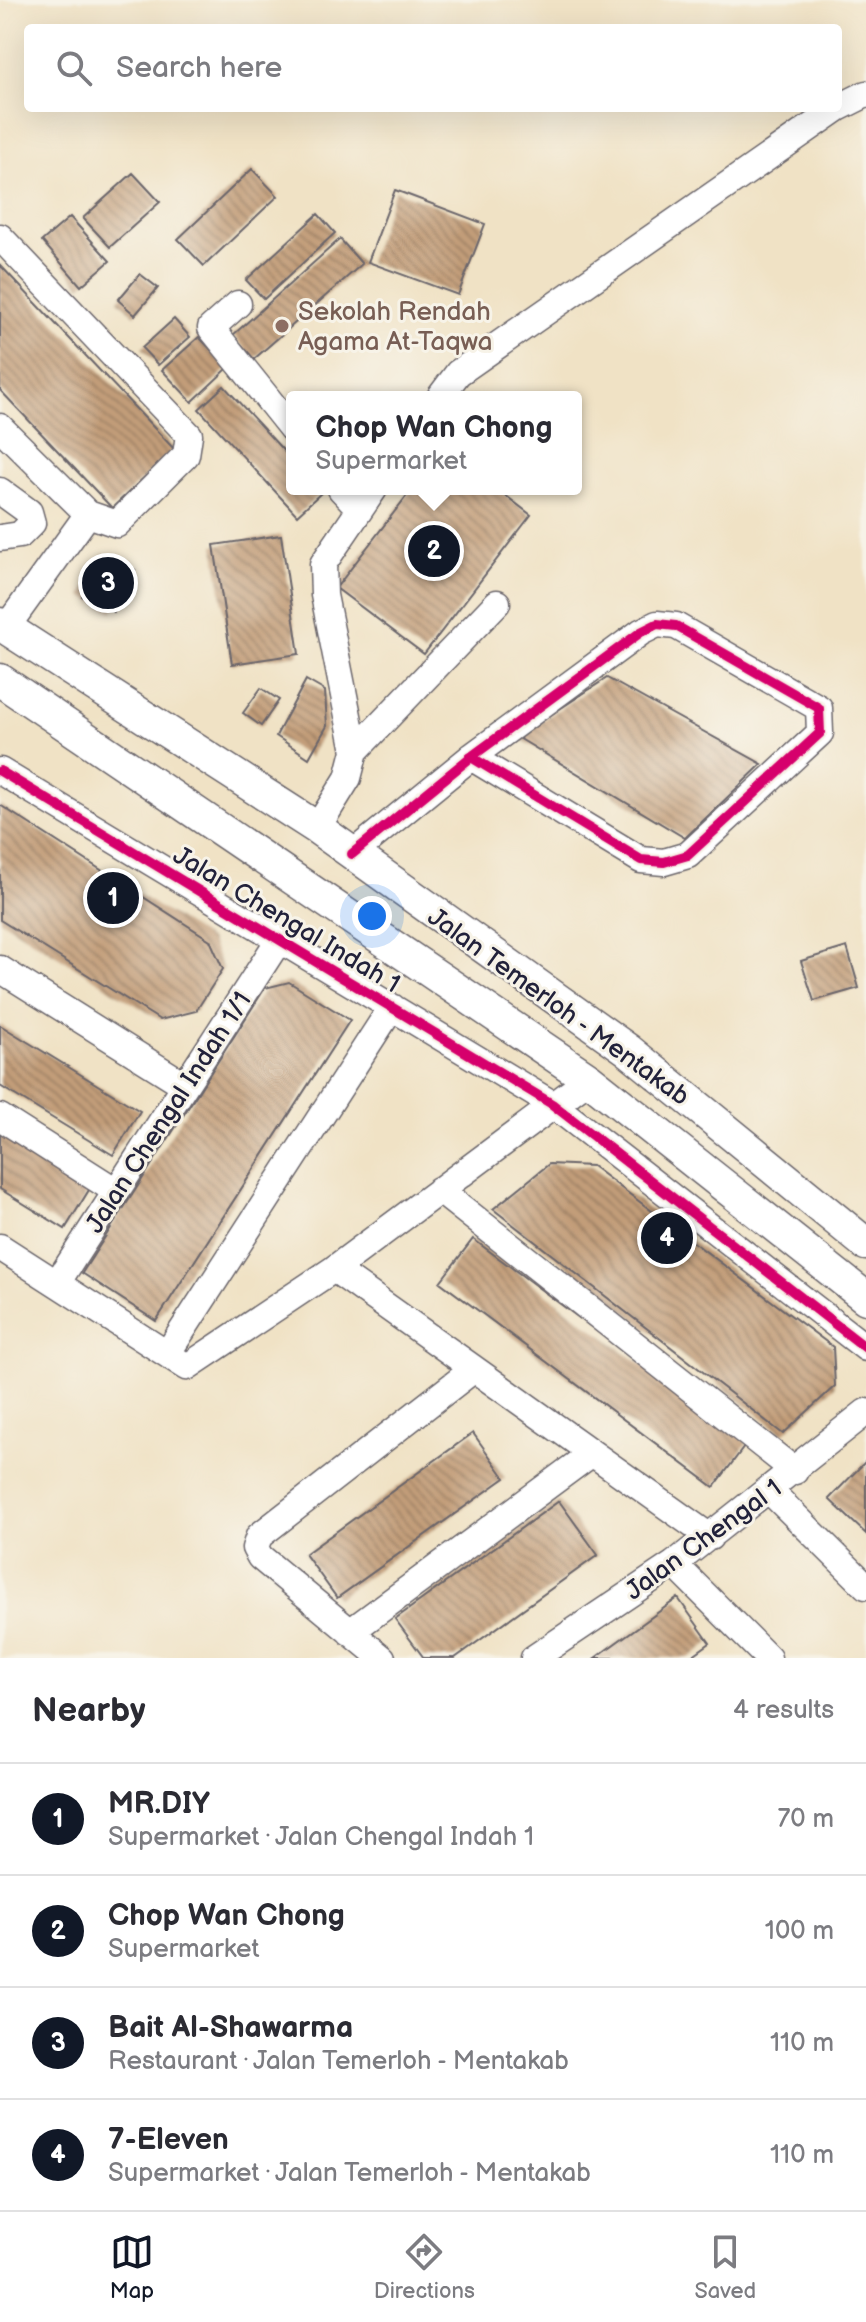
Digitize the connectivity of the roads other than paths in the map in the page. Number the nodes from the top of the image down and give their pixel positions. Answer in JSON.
{"nodes":[{"id":1,"x":866,"y":94,"type":"edge"},
{"id":2,"x":842,"y":106,"type":"edge"},
{"id":3,"x":832,"y":112,"type":"edge"},
{"id":4,"x":0,"y":237,"type":"edge"},
{"id":5,"x":238,"y":304,"type":"dead end"},
{"id":6,"x":444,"y":391,"type":"edge"},
{"id":7,"x":286,"y":422,"type":"edge"},
{"id":8,"x":0,"y":427,"type":"edge"},
{"id":9,"x":0,"y":491,"type":"edge"},
{"id":10,"x":367,"y":499,"type":"edge"},
{"id":11,"x":88,"y":514,"type":"junction"},
{"id":12,"x":0,"y":538,"type":"edge"},
{"id":13,"x":497,"y":603,"type":"dead end"},
{"id":14,"x":3,"y":626,"type":"edge"},
{"id":15,"x":0,"y":680,"type":"edge"},
{"id":16,"x":355,"y":751,"type":"junction"},
{"id":17,"x":471,"y":757,"type":"junction"},
{"id":18,"x":0,"y":771,"type":"edge"},
{"id":19,"x":317,"y":828,"type":"junction"},
{"id":20,"x":352,"y":854,"type":"junction"},
{"id":21,"x":279,"y":940,"type":"junction"},
{"id":22,"x":4,"y":979,"type":"edge"},
{"id":23,"x":392,"y":1007,"type":"junction"},
{"id":24,"x":589,"y":1079,"type":"junction"},
{"id":25,"x":185,"y":1085,"type":"junction"},
{"id":26,"x":552,"y":1104,"type":"junction"},
{"id":27,"x":0,"y":1117,"type":"edge"},
{"id":28,"x":439,"y":1190,"type":"junction"},
{"id":29,"x":116,"y":1191,"type":"junction"},
{"id":30,"x":866,"y":1244,"type":"edge"},
{"id":31,"x":0,"y":1247,"type":"edge"},
{"id":32,"x":334,"y":1269,"type":"junction"},
{"id":33,"x":57,"y":1283,"type":"junction"},
{"id":34,"x":866,"y":1298,"type":"edge"},
{"id":35,"x":866,"y":1348,"type":"edge"},
{"id":36,"x":167,"y":1354,"type":"junction"},
{"id":37,"x":474,"y":1369,"type":"junction"},
{"id":38,"x":866,"y":1412,"type":"edge"},
{"id":39,"x":592,"y":1453,"type":"junction"},
{"id":40,"x":795,"y":1471,"type":"junction"},
{"id":41,"x":770,"y":1491,"type":"junction"},
{"id":42,"x":710,"y":1537,"type":"junction"},
{"id":43,"x":674,"y":1564,"type":"junction"},
{"id":44,"x":866,"y":1586,"type":"edge"},
{"id":45,"x":350,"y":1632,"type":"junction"},
{"id":46,"x":382,"y":1658,"type":"edge"},
{"id":47,"x":534,"y":1658,"type":"edge"},
{"id":48,"x":768,"y":1658,"type":"edge"}],
"edges":[{"from":1,"to":2,"type":"street"},
{"from":3,"to":6,"type":"street"},
{"from":4,"to":11,"type":"street"},
{"from":5,"to":7,"type":"street"},
{"from":8,"to":11,"type":"street"},
{"from":9,"to":12,"type":"street"},
{"from":10,"to":16,"type":"street"},
{"from":11,"to":14,"type":"street"},
{"from":13,"to":16,"type":"street"},
{"from":14,"to":19,"type":"main road","name":"Jalan Temerloh - Mentakab"},
{"from":15,"to":24,"type":"main road","name":"Jalan Temerloh - Mentakab"},
{"from":16,"to":19,"type":"street"},
{"from":17,"to":17,"type":"street"},
{"from":17,"to":20,"type":"street"},
{"from":18,"to":21,"type":"street","name":"Jalan Chengal Indah 1"},
{"from":19,"to":20,"type":"main road","name":"Jalan Temerloh - Mentakab"},
{"from":20,"to":30,"type":"main road","name":"Jalan Temerloh - Mentakab"},
{"from":21,"to":23,"type":"street","name":"Jalan Chengal Indah 1"},
{"from":21,"to":25,"type":"street","name":"Jalan Chengal Indah 1/1"},
{"from":22,"to":25,"type":"street"},
{"from":23,"to":26,"type":"street","name":"Jalan Chengal Indah 1"},
{"from":23,"to":36,"type":"street"},
{"from":24,"to":26,"type":"street"},
{"from":24,"to":34,"type":"main road","name":"Jalan Temerloh - Mentakab"},
{"from":25,"to":29,"type":"street","name":"Jalan Chengal Indah 1/1"},
{"from":26,"to":28,"type":"street"},
{"from":26,"to":35,"type":"street","name":"Jalan Chengal Indah 1"},
{"from":27,"to":29,"type":"street"},
{"from":28,"to":32,"type":"street"},
{"from":28,"to":40,"type":"street"},
{"from":29,"to":33,"type":"street","name":"Jalan Chengal Indah 1/1"},
{"from":31,"to":33,"type":"street"},
{"from":32,"to":36,"type":"street"},
{"from":32,"to":37,"type":"street"},
{"from":33,"to":36,"type":"street"},
{"from":37,"to":39,"type":"street"},
{"from":37,"to":45,"type":"street"},
{"from":38,"to":40,"type":"street","name":"Jalan Chengal 1"},
{"from":39,"to":42,"type":"street"},
{"from":39,"to":45,"type":"street"},
{"from":40,"to":41,"type":"street","name":"Jalan Chengal 1"},
{"from":41,"to":42,"type":"street","name":"Jalan Chengal 1"},
{"from":41,"to":44,"type":"street"},
{"from":42,"to":43,"type":"street","name":"Jalan Chengal 1"},
{"from":43,"to":47,"type":"street","name":"Jalan Chengal 1"},
{"from":43,"to":48,"type":"street"},
{"from":45,"to":46,"type":"street"}]}
